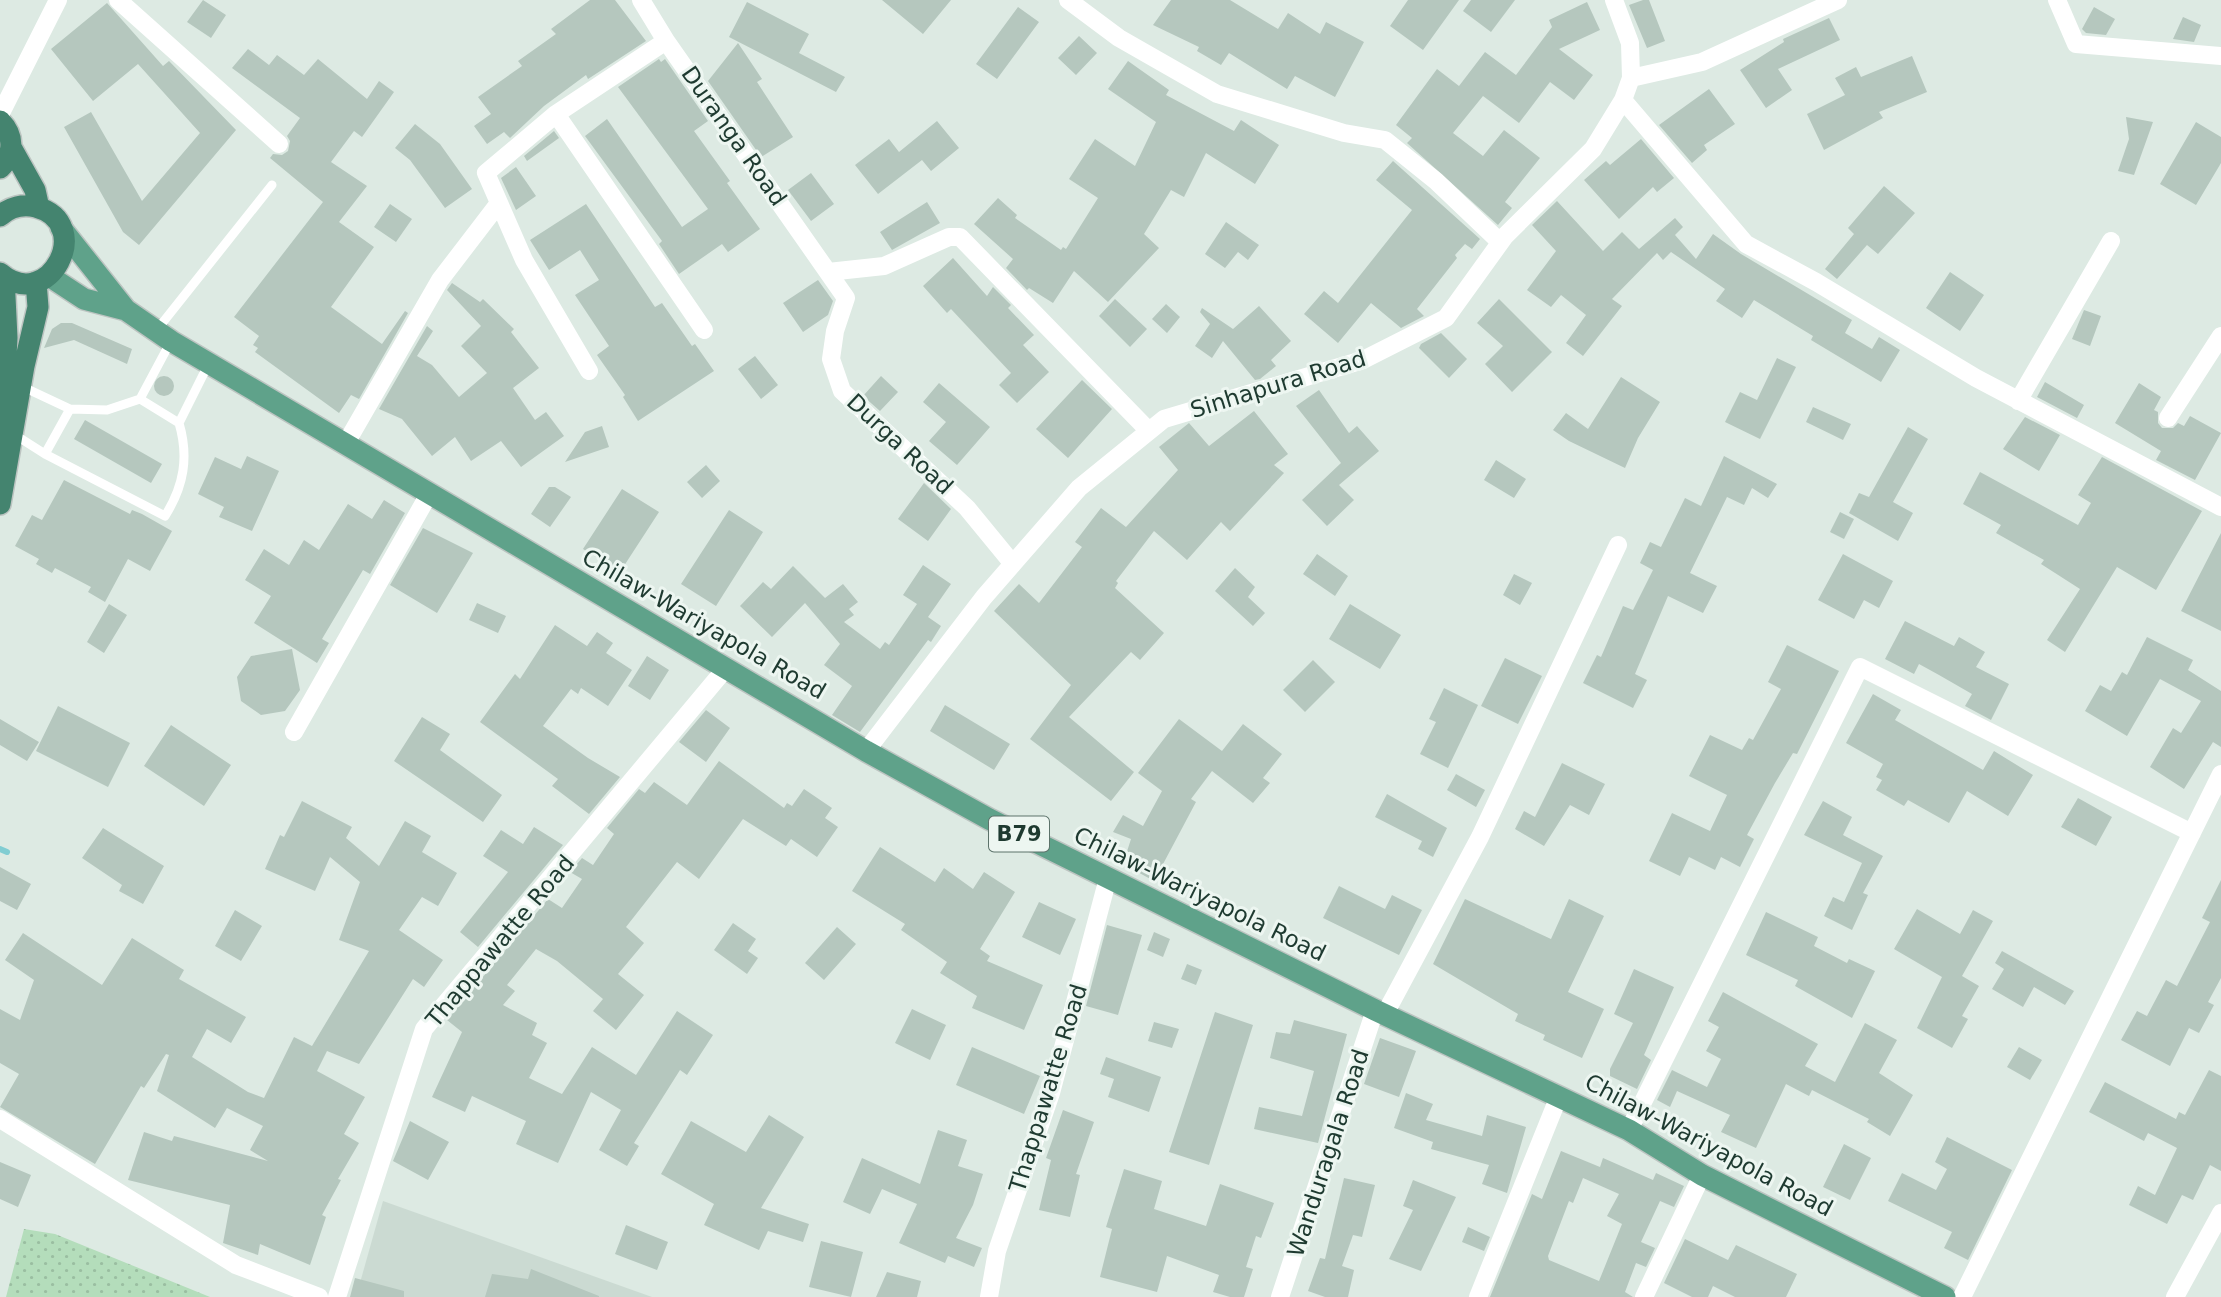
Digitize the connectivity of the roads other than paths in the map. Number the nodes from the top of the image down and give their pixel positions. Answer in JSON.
{"nodes":[{"id":1,"x":58,"y":0,"type":"edge"},
{"id":2,"x":118,"y":0,"type":"edge"},
{"id":3,"x":641,"y":0,"type":"edge"},
{"id":4,"x":1068,"y":0,"type":"edge"},
{"id":5,"x":1614,"y":0,"type":"edge"},
{"id":6,"x":1838,"y":0,"type":"edge"},
{"id":7,"x":2057,"y":0,"type":"edge"},
{"id":8,"x":666,"y":41,"type":"junction"},
{"id":9,"x":2221,"y":56,"type":"edge"},
{"id":10,"x":1631,"y":78,"type":"junction"},
{"id":11,"x":1623,"y":100,"type":"junction"},
{"id":12,"x":556,"y":114,"type":"junction"},
{"id":13,"x":0,"y":116,"type":"edge"},
{"id":14,"x":0,"y":121,"type":"edge"},
{"id":15,"x":279,"y":144,"type":"dead end"},
{"id":16,"x":11,"y":147,"type":"junction"},
{"id":17,"x":0,"y":168,"type":"edge"},
{"id":18,"x":272,"y":186,"type":"dead end"},
{"id":19,"x":499,"y":203,"type":"junction"},
{"id":20,"x":39,"y":208,"type":"junction"},
{"id":21,"x":0,"y":216,"type":"edge"},
{"id":22,"x":61,"y":229,"type":"junction"},
{"id":23,"x":2111,"y":241,"type":"dead end"},
{"id":24,"x":1500,"y":242,"type":"junction"},
{"id":25,"x":828,"y":272,"type":"junction"},
{"id":26,"x":2,"y":274,"type":"edge"},
{"id":27,"x":43,"y":279,"type":"junction"},
{"id":28,"x":126,"y":310,"type":"junction"},
{"id":29,"x":704,"y":330,"type":"dead end"},
{"id":30,"x":2221,"y":335,"type":"edge"},
{"id":31,"x":164,"y":336,"type":"junction"},
{"id":32,"x":208,"y":365,"type":"junction"},
{"id":33,"x":589,"y":372,"type":"dead end"},
{"id":34,"x":21,"y":386,"type":"junction"},
{"id":35,"x":140,"y":399,"type":"junction"},
{"id":36,"x":2018,"y":401,"type":"junction"},
{"id":37,"x":70,"y":409,"type":"junction"},
{"id":38,"x":2168,"y":418,"type":"dead end"},
{"id":39,"x":179,"y":423,"type":"junction"},
{"id":40,"x":1149,"y":431,"type":"junction"},
{"id":41,"x":10,"y":442,"type":"junction"},
{"id":42,"x":345,"y":445,"type":"junction"},
{"id":43,"x":45,"y":454,"type":"junction"},
{"id":44,"x":429,"y":494,"type":"junction"},
{"id":45,"x":0,"y":504,"type":"edge"},
{"id":46,"x":2221,"y":507,"type":"edge"},
{"id":47,"x":1618,"y":545,"type":"dead end"},
{"id":48,"x":1013,"y":564,"type":"junction"},
{"id":49,"x":726,"y":668,"type":"junction"},
{"id":50,"x":293,"y":732,"type":"dead end"},
{"id":51,"x":866,"y":751,"type":"junction"},
{"id":52,"x":2221,"y":774,"type":"edge"},
{"id":53,"x":2192,"y":833,"type":"junction"},
{"id":54,"x":1108,"y":878,"type":"junction"},
{"id":55,"x":1380,"y":1012,"type":"junction"},
{"id":56,"x":1559,"y":1096,"type":"junction"},
{"id":57,"x":0,"y":1119,"type":"edge"},
{"id":58,"x":1629,"y":1130,"type":"junction"},
{"id":59,"x":1702,"y":1175,"type":"junction"},
{"id":60,"x":2221,"y":1213,"type":"edge"},
{"id":61,"x":319,"y":1297,"type":"edge"},
{"id":62,"x":337,"y":1297,"type":"edge"},
{"id":63,"x":989,"y":1297,"type":"edge"},
{"id":64,"x":1280,"y":1297,"type":"edge"},
{"id":65,"x":1478,"y":1297,"type":"edge"},
{"id":66,"x":1644,"y":1297,"type":"edge"},
{"id":67,"x":1945,"y":1297,"type":"edge"},
{"id":68,"x":1962,"y":1297,"type":"edge"},
{"id":69,"x":2175,"y":1297,"type":"edge"}],
"edges":[{"from":1,"to":13,"type":"street"},
{"from":2,"to":15,"type":"street"},
{"from":3,"to":8,"type":"street","name":"Duranga Road"},
{"from":4,"to":24,"type":"street"},
{"from":5,"to":10,"type":"street","name":"Sinhapura Road"},
{"from":6,"to":10,"type":"street"},
{"from":7,"to":9,"type":"street"},
{"from":8,"to":12,"type":"street"},
{"from":8,"to":25,"type":"street","name":"Duranga Road"},
{"from":10,"to":11,"type":"street","name":"Sinhapura Road"},
{"from":11,"to":24,"type":"street","name":"Sinhapura Road"},
{"from":11,"to":36,"type":"street"},
{"from":12,"to":19,"type":"street"},
{"from":12,"to":29,"type":"street"},
{"from":14,"to":16,"type":"highway"},
{"from":16,"to":17,"type":"highway"},
{"from":16,"to":20,"type":"highway"},
{"from":18,"to":31,"type":"lane"},
{"from":19,"to":33,"type":"street"},
{"from":19,"to":42,"type":"street"},
{"from":20,"to":21,"type":"highway"},
{"from":20,"to":22,"type":"highway"},
{"from":22,"to":27,"type":"highway"},
{"from":22,"to":28,"type":"main road","number":"B79"},
{"from":23,"to":36,"type":"street"},
{"from":24,"to":40,"type":"street","name":"Sinhapura Road"},
{"from":25,"to":40,"type":"street"},
{"from":25,"to":48,"type":"street","name":"Durga Road"},
{"from":26,"to":27,"type":"highway"},
{"from":26,"to":41,"type":"highway"},
{"from":27,"to":28,"type":"main road","number":"B79"},
{"from":27,"to":34,"type":"highway"},
{"from":28,"to":31,"type":"main road","name":"Chilaw-Wariyapola Road","number":"B79"},
{"from":30,"to":38,"type":"street"},
{"from":31,"to":32,"type":"main road","name":"Chilaw-Wariyapola Road","number":"B79"},
{"from":31,"to":35,"type":"lane"},
{"from":32,"to":39,"type":"lane"},
{"from":32,"to":42,"type":"main road","name":"Chilaw-Wariyapola Road","number":"B79"},
{"from":34,"to":37,"type":"lane"},
{"from":34,"to":41,"type":"highway"},
{"from":35,"to":37,"type":"lane"},
{"from":35,"to":39,"type":"lane"},
{"from":36,"to":46,"type":"street"},
{"from":37,"to":43,"type":"lane"},
{"from":39,"to":43,"type":"lane"},
{"from":40,"to":48,"type":"street","name":"Sinhapura Road"},
{"from":41,"to":43,"type":"lane"},
{"from":41,"to":45,"type":"highway"},
{"from":42,"to":44,"type":"main road","name":"Chilaw-Wariyapola Road","number":"B79"},
{"from":44,"to":49,"type":"main road","name":"Chilaw-Wariyapola Road","number":"B79"},
{"from":44,"to":50,"type":"street"},
{"from":47,"to":55,"type":"street","name":"Wanduragala Road"},
{"from":48,"to":51,"type":"street","name":"Sinhapura Road"},
{"from":49,"to":51,"type":"main road","name":"Chilaw-Wariyapola Road","number":"B79"},
{"from":49,"to":62,"type":"street","name":"Thappawatte Road"},
{"from":51,"to":54,"type":"main road","name":"Chilaw-Wariyapola Road","number":"B79"},
{"from":52,"to":53,"type":"street"},
{"from":53,"to":58,"type":"street"},
{"from":53,"to":68,"type":"street"},
{"from":54,"to":55,"type":"main road","name":"Chilaw-Wariyapola Road","number":"B79"},
{"from":54,"to":63,"type":"street","name":"Thappawatte Road"},
{"from":55,"to":56,"type":"main road","name":"Chilaw-Wariyapola Road","number":"B79"},
{"from":55,"to":64,"type":"street","name":"Wanduragala Road"},
{"from":56,"to":58,"type":"main road","name":"Chilaw-Wariyapola Road","number":"B79"},
{"from":56,"to":65,"type":"street"},
{"from":57,"to":61,"type":"street"},
{"from":58,"to":59,"type":"main road","name":"Chilaw-Wariyapola Road","number":"B79"},
{"from":59,"to":66,"type":"street"},
{"from":59,"to":67,"type":"main road","name":"Chilaw-Wariyapola Road","number":"B79"},
{"from":60,"to":69,"type":"street"}]}
